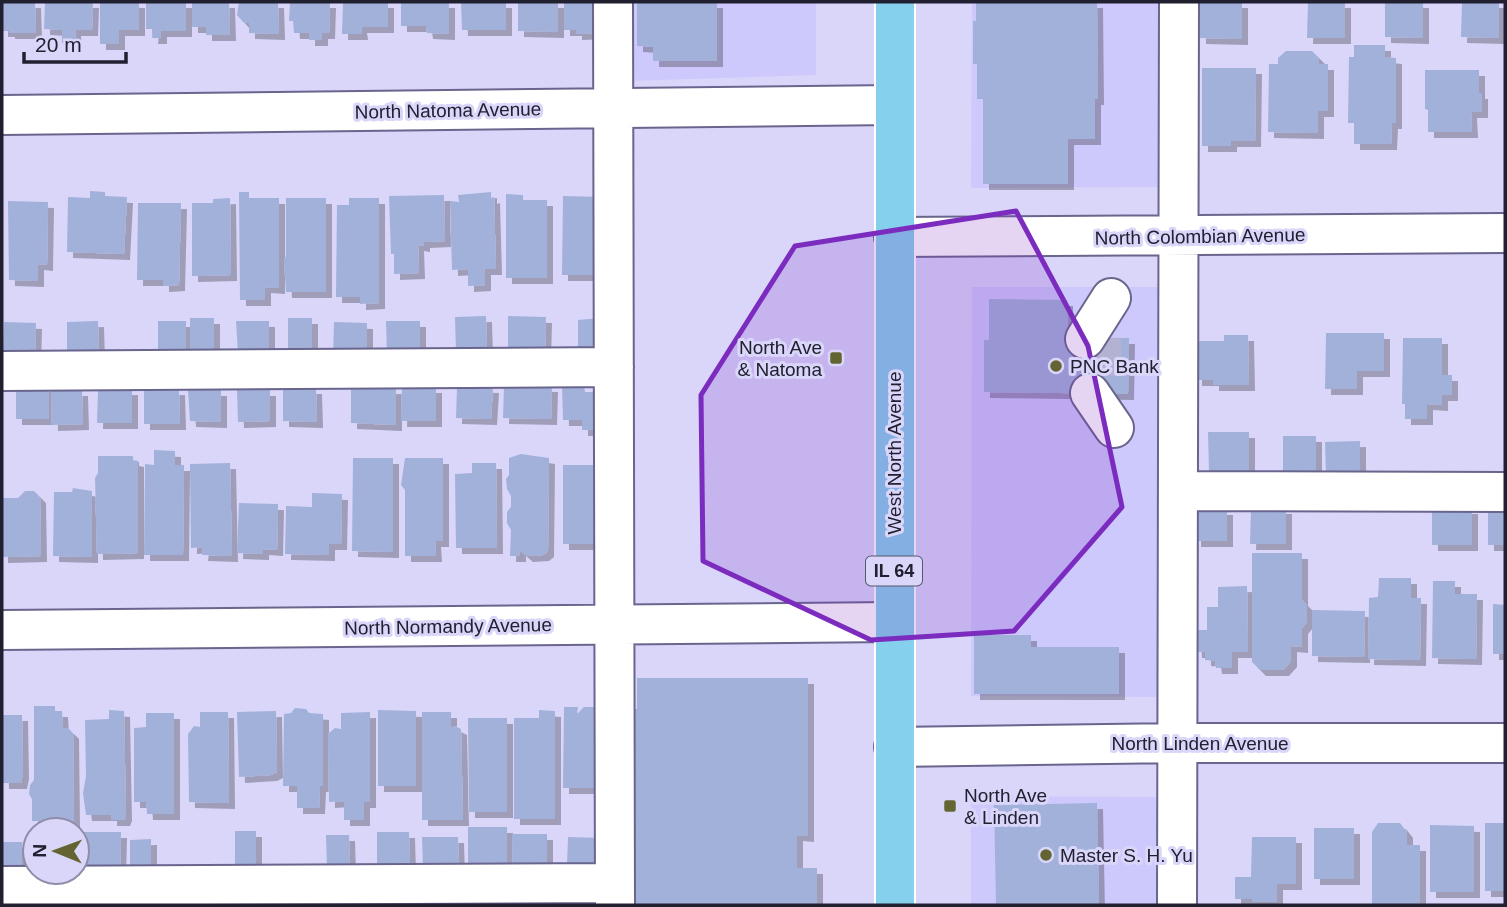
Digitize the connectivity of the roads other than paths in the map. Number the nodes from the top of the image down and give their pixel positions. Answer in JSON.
{"nodes":[{"id":1,"x":613,"y":2,"type":"edge"},
{"id":2,"x":895,"y":2,"type":"edge"},
{"id":3,"x":1179,"y":2,"type":"edge"},
{"id":4,"x":894,"y":105,"type":"junction"},
{"id":5,"x":614,"y":108,"type":"junction"},
{"id":6,"x":2,"y":115,"type":"edge"},
{"id":7,"x":1505,"y":233,"type":"edge"},
{"id":8,"x":1178,"y":236,"type":"junction"},
{"id":9,"x":894,"y":237,"type":"junction"},
{"id":10,"x":1111,"y":298,"type":"dead end"},
{"id":11,"x":1100,"y":338,"type":"tunnel mouth"},
{"id":12,"x":614,"y":367,"type":"junction"},
{"id":13,"x":2,"y":371,"type":"edge"},
{"id":14,"x":1178,"y":491,"type":"junction"},
{"id":15,"x":1505,"y":492,"type":"edge"},
{"id":16,"x":894,"y":622,"type":"junction"},
{"id":17,"x":614,"y":624,"type":"junction"},
{"id":18,"x":2,"y":630,"type":"edge"},
{"id":19,"x":1178,"y":743,"type":"junction"},
{"id":20,"x":1505,"y":743,"type":"edge"},
{"id":21,"x":894,"y":747,"type":"junction"},
{"id":22,"x":2,"y":886,"type":"edge"},
{"id":23,"x":615,"y":894,"type":"edge"},
{"id":24,"x":895,"y":905,"type":"edge"},
{"id":25,"x":1177,"y":905,"type":"edge"}],
"edges":[{"from":1,"to":5,"type":"street"},
{"from":2,"to":4,"type":"main road","name":"West North Avenue","number":"IL 64"},
{"from":3,"to":8,"type":"street"},
{"from":4,"to":5,"type":"street","name":"North Natoma Avenue"},
{"from":4,"to":9,"type":"main road","name":"West North Avenue","number":"IL 64"},
{"from":5,"to":6,"type":"street","name":"North Natoma Avenue"},
{"from":5,"to":12,"type":"street"},
{"from":7,"to":8,"type":"street","name":"North Colombian Avenue"},
{"from":8,"to":9,"type":"street","name":"North Colombian Avenue"},
{"from":8,"to":14,"type":"street"},
{"from":9,"to":16,"type":"main road","name":"West North Avenue","number":"IL 64"},
{"from":10,"to":11,"type":"street"},
{"from":12,"to":13,"type":"street"},
{"from":12,"to":17,"type":"street"},
{"from":14,"to":15,"type":"street"},
{"from":14,"to":19,"type":"street"},
{"from":16,"to":17,"type":"street","name":"North Normandy Avenue"},
{"from":16,"to":21,"type":"main road","name":"West North Avenue","number":"IL 64"},
{"from":17,"to":18,"type":"street","name":"North Normandy Avenue"},
{"from":17,"to":23,"type":"street"},
{"from":19,"to":20,"type":"street","name":"North Linden Avenue"},
{"from":19,"to":21,"type":"street","name":"North Linden Avenue"},
{"from":19,"to":25,"type":"street"},
{"from":21,"to":24,"type":"main road","name":"West North Avenue","number":"IL 64"},
{"from":22,"to":23,"type":"street"}]}
